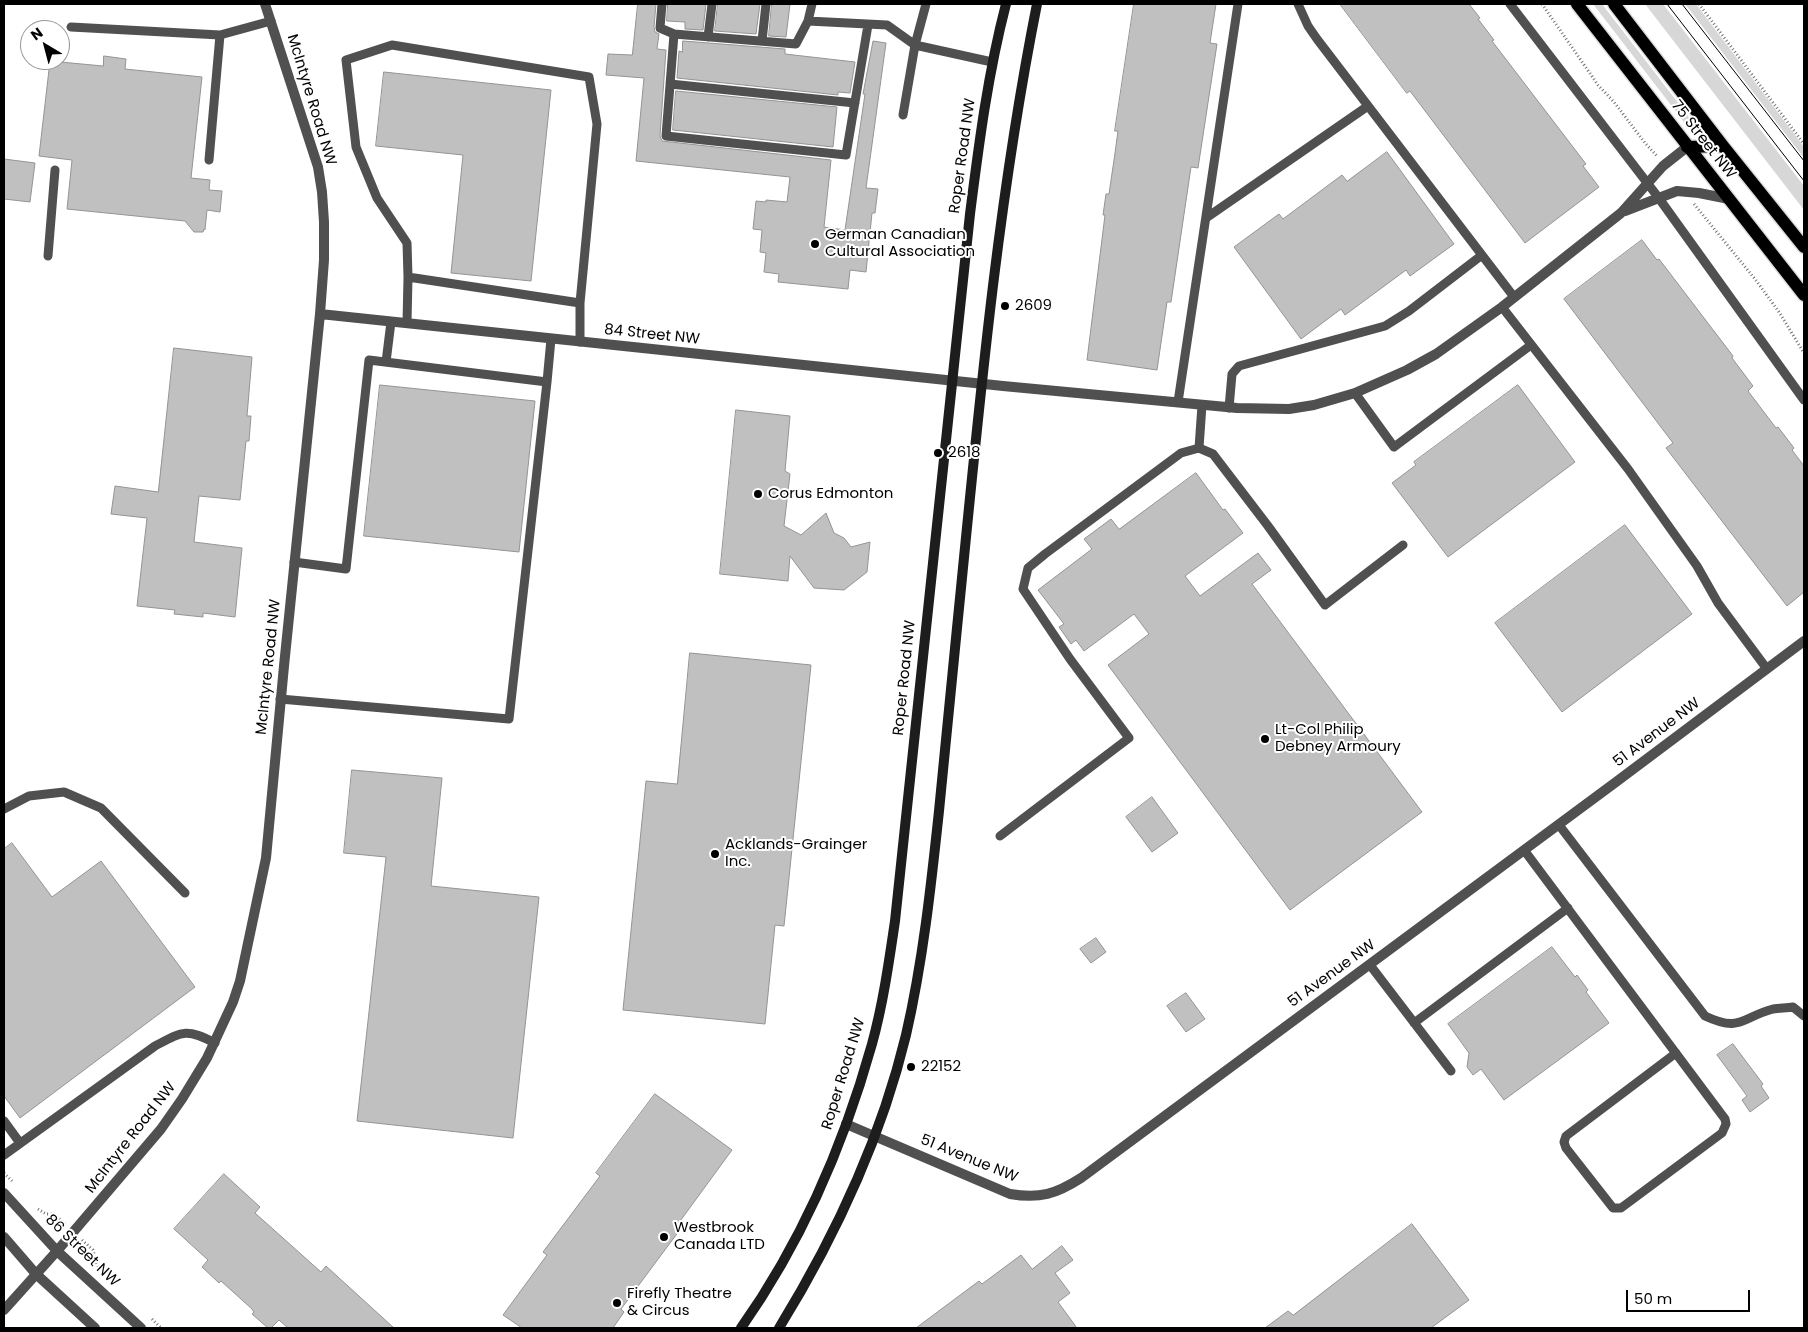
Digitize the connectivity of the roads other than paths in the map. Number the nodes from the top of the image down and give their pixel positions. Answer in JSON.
{"nodes":[{"id":1,"x":265,"y":4,"type":"edge"},
{"id":2,"x":662,"y":4,"type":"edge"},
{"id":3,"x":712,"y":4,"type":"edge"},
{"id":4,"x":766,"y":4,"type":"edge"},
{"id":5,"x":812,"y":4,"type":"edge"},
{"id":6,"x":926,"y":4,"type":"edge"},
{"id":7,"x":1006,"y":4,"type":"edge"},
{"id":8,"x":1037,"y":4,"type":"edge"},
{"id":9,"x":1238,"y":4,"type":"edge"},
{"id":10,"x":1298,"y":4,"type":"edge"},
{"id":11,"x":1510,"y":4,"type":"edge"},
{"id":12,"x":1577,"y":4,"type":"edge"},
{"id":13,"x":1614,"y":4,"type":"edge"},
{"id":14,"x":271,"y":21,"type":"junction"},
{"id":15,"x":808,"y":22,"type":"junction"},
{"id":16,"x":868,"y":25,"type":"junction"},
{"id":17,"x":71,"y":27,"type":"dead end"},
{"id":18,"x":674,"y":34,"type":"junction"},
{"id":19,"x":220,"y":35,"type":"junction"},
{"id":20,"x":708,"y":37,"type":"junction"},
{"id":21,"x":762,"y":41,"type":"junction"},
{"id":22,"x":915,"y":45,"type":"junction"},
{"id":23,"x":992,"y":62,"type":"junction"},
{"id":24,"x":670,"y":84,"type":"junction"},
{"id":25,"x":855,"y":103,"type":"junction"},
{"id":26,"x":1368,"y":106,"type":"junction"},
{"id":27,"x":903,"y":115,"type":"dead end"},
{"id":28,"x":1723,"y":146,"type":"junction"},
{"id":29,"x":1687,"y":147,"type":"junction"},
{"id":30,"x":209,"y":160,"type":"dead end"},
{"id":31,"x":55,"y":170,"type":"dead end"},
{"id":32,"x":1647,"y":183,"type":"junction"},
{"id":33,"x":1658,"y":197,"type":"junction"},
{"id":34,"x":1729,"y":200,"type":"junction"},
{"id":35,"x":1621,"y":213,"type":"junction"},
{"id":36,"x":1206,"y":218,"type":"junction"},
{"id":37,"x":1804,"y":248,"type":"edge"},
{"id":38,"x":1482,"y":255,"type":"junction"},
{"id":39,"x":48,"y":256,"type":"dead end"},
{"id":40,"x":408,"y":277,"type":"junction"},
{"id":41,"x":1804,"y":295,"type":"edge"},
{"id":42,"x":1514,"y":297,"type":"junction"},
{"id":43,"x":580,"y":303,"type":"junction"},
{"id":44,"x":1502,"y":307,"type":"junction"},
{"id":45,"x":320,"y":314,"type":"junction"},
{"id":46,"x":391,"y":322,"type":"junction"},
{"id":47,"x":407,"y":323,"type":"junction"},
{"id":48,"x":551,"y":339,"type":"junction"},
{"id":49,"x":580,"y":342,"type":"junction"},
{"id":50,"x":1531,"y":345,"type":"junction"},
{"id":51,"x":386,"y":362,"type":"junction"},
{"id":52,"x":953,"y":380,"type":"junction"},
{"id":53,"x":546,"y":382,"type":"junction"},
{"id":54,"x":981,"y":384,"type":"junction"},
{"id":55,"x":1355,"y":392,"type":"junction"},
{"id":56,"x":1804,"y":400,"type":"edge"},
{"id":57,"x":1178,"y":402,"type":"junction"},
{"id":58,"x":1202,"y":404,"type":"junction"},
{"id":59,"x":1229,"y":408,"type":"junction"},
{"id":60,"x":1199,"y":448,"type":"junction"},
{"id":61,"x":1403,"y":544,"type":"dead end"},
{"id":62,"x":294,"y":562,"type":"junction"},
{"id":63,"x":1804,"y":643,"type":"edge"},
{"id":64,"x":1767,"y":669,"type":"junction"},
{"id":65,"x":280,"y":699,"type":"junction"},
{"id":66,"x":4,"y":809,"type":"edge"},
{"id":67,"x":1559,"y":824,"type":"junction"},
{"id":68,"x":1000,"y":836,"type":"dead end"},
{"id":69,"x":1524,"y":850,"type":"junction"},
{"id":70,"x":185,"y":893,"type":"dead end"},
{"id":71,"x":1568,"y":908,"type":"junction"},
{"id":72,"x":1370,"y":964,"type":"junction"},
{"id":73,"x":1804,"y":1016,"type":"edge"},
{"id":74,"x":1414,"y":1023,"type":"junction"},
{"id":75,"x":215,"y":1043,"type":"junction"},
{"id":76,"x":1676,"y":1053,"type":"junction"},
{"id":77,"x":1451,"y":1071,"type":"dead end"},
{"id":78,"x":4,"y":1121,"type":"edge"},
{"id":79,"x":846,"y":1124,"type":"junction"},
{"id":80,"x":875,"y":1136,"type":"junction"},
{"id":81,"x":20,"y":1143,"type":"junction"},
{"id":82,"x":4,"y":1155,"type":"edge"},
{"id":83,"x":4,"y":1193,"type":"edge"},
{"id":84,"x":4,"y":1237,"type":"edge"},
{"id":85,"x":57,"y":1251,"type":"junction"},
{"id":86,"x":36,"y":1274,"type":"junction"},
{"id":87,"x":4,"y":1310,"type":"edge"},
{"id":88,"x":95,"y":1328,"type":"edge"},
{"id":89,"x":141,"y":1328,"type":"edge"},
{"id":90,"x":742,"y":1328,"type":"edge"},
{"id":91,"x":779,"y":1328,"type":"edge"}],
"edges":[{"from":1,"to":14,"type":"street","name":"McIntyre Road NW"},
{"from":2,"to":18,"type":"lane"},
{"from":3,"to":20,"type":"lane"},
{"from":4,"to":21,"type":"lane"},
{"from":5,"to":15,"type":"lane"},
{"from":6,"to":22,"type":"lane"},
{"from":7,"to":23,"type":"main road","name":"Roper Road NW"},
{"from":8,"to":54,"type":"main road"},
{"from":9,"to":36,"type":"lane"},
{"from":10,"to":26,"type":"lane"},
{"from":11,"to":32,"type":"lane"},
{"from":12,"to":29,"type":"main road","name":"75 Street NW"},
{"from":13,"to":28,"type":"main road","name":"75 Street NW"},
{"from":14,"to":19,"type":"lane"},
{"from":14,"to":45,"type":"street","name":"McIntyre Road NW"},
{"from":15,"to":16,"type":"lane"},
{"from":15,"to":21,"type":"lane"},
{"from":16,"to":22,"type":"lane"},
{"from":16,"to":25,"type":"lane"},
{"from":17,"to":19,"type":"lane"},
{"from":18,"to":20,"type":"lane"},
{"from":18,"to":24,"type":"lane"},
{"from":19,"to":30,"type":"lane"},
{"from":20,"to":21,"type":"lane"},
{"from":22,"to":23,"type":"lane"},
{"from":22,"to":27,"type":"lane"},
{"from":23,"to":52,"type":"main road","name":"Roper Road NW"},
{"from":24,"to":25,"type":"lane"},
{"from":24,"to":25,"type":"lane"},
{"from":26,"to":36,"type":"lane"},
{"from":26,"to":38,"type":"lane"},
{"from":28,"to":29,"type":"main road"},
{"from":28,"to":37,"type":"main road","name":"75 Street NW"},
{"from":29,"to":32,"type":"street"},
{"from":29,"to":34,"type":"main road","name":"75 Street NW"},
{"from":31,"to":39,"type":"lane"},
{"from":32,"to":33,"type":"lane"},
{"from":32,"to":35,"type":"street"},
{"from":33,"to":34,"type":"street"},
{"from":33,"to":35,"type":"street"},
{"from":33,"to":56,"type":"lane"},
{"from":34,"to":41,"type":"main road","name":"75 Street NW"},
{"from":35,"to":42,"type":"street","name":"84 Street NW"},
{"from":36,"to":57,"type":"lane"},
{"from":38,"to":42,"type":"lane"},
{"from":38,"to":59,"type":"lane"},
{"from":40,"to":43,"type":"lane"},
{"from":40,"to":43,"type":"lane"},
{"from":40,"to":47,"type":"lane"},
{"from":42,"to":44,"type":"street","name":"84 Street NW"},
{"from":43,"to":49,"type":"lane"},
{"from":44,"to":50,"type":"lane"},
{"from":44,"to":55,"type":"street","name":"84 Street NW"},
{"from":45,"to":46,"type":"street","name":"84 Street NW"},
{"from":45,"to":62,"type":"street","name":"McIntyre Road NW"},
{"from":46,"to":47,"type":"street","name":"84 Street NW"},
{"from":46,"to":51,"type":"lane"},
{"from":47,"to":48,"type":"street","name":"84 Street NW"},
{"from":48,"to":49,"type":"street","name":"84 Street NW"},
{"from":48,"to":53,"type":"lane"},
{"from":49,"to":52,"type":"street","name":"84 Street NW"},
{"from":50,"to":55,"type":"lane"},
{"from":50,"to":64,"type":"lane"},
{"from":51,"to":53,"type":"lane"},
{"from":51,"to":62,"type":"lane"},
{"from":52,"to":54,"type":"street","name":"84 Street NW"},
{"from":52,"to":79,"type":"main road","name":"Roper Road NW"},
{"from":53,"to":65,"type":"lane"},
{"from":54,"to":57,"type":"street","name":"84 Street NW"},
{"from":54,"to":80,"type":"main road"},
{"from":55,"to":59,"type":"street","name":"84 Street NW"},
{"from":57,"to":58,"type":"street","name":"84 Street NW"},
{"from":58,"to":59,"type":"street","name":"84 Street NW"},
{"from":58,"to":60,"type":"lane"},
{"from":60,"to":61,"type":"lane"},
{"from":60,"to":68,"type":"lane"},
{"from":62,"to":65,"type":"street","name":"McIntyre Road NW"},
{"from":63,"to":64,"type":"street","name":"51 Avenue NW"},
{"from":64,"to":67,"type":"street","name":"51 Avenue NW"},
{"from":65,"to":75,"type":"street","name":"McIntyre Road NW"},
{"from":66,"to":70,"type":"lane"},
{"from":67,"to":69,"type":"street","name":"51 Avenue NW"},
{"from":67,"to":73,"type":"lane"},
{"from":69,"to":71,"type":"lane"},
{"from":69,"to":72,"type":"street","name":"51 Avenue NW"},
{"from":71,"to":74,"type":"lane"},
{"from":71,"to":76,"type":"lane"},
{"from":72,"to":74,"type":"lane"},
{"from":72,"to":80,"type":"street","name":"51 Avenue NW"},
{"from":74,"to":77,"type":"lane"},
{"from":75,"to":81,"type":"lane"},
{"from":75,"to":85,"type":"street","name":"McIntyre Road NW"},
{"from":76,"to":76,"type":"lane"},
{"from":78,"to":81,"type":"lane"},
{"from":79,"to":80,"type":"street","name":"51 Avenue NW"},
{"from":79,"to":90,"type":"main road","name":"Roper Road NW"},
{"from":80,"to":91,"type":"main road"},
{"from":81,"to":82,"type":"lane"},
{"from":83,"to":85,"type":"street","name":"86 Street NW"},
{"from":84,"to":86,"type":"street"},
{"from":85,"to":86,"type":"street","name":"McIntyre Road NW"},
{"from":85,"to":89,"type":"street","name":"86 Street NW"},
{"from":86,"to":87,"type":"street","name":"McIntyre Road NW"},
{"from":86,"to":88,"type":"street"}]}
